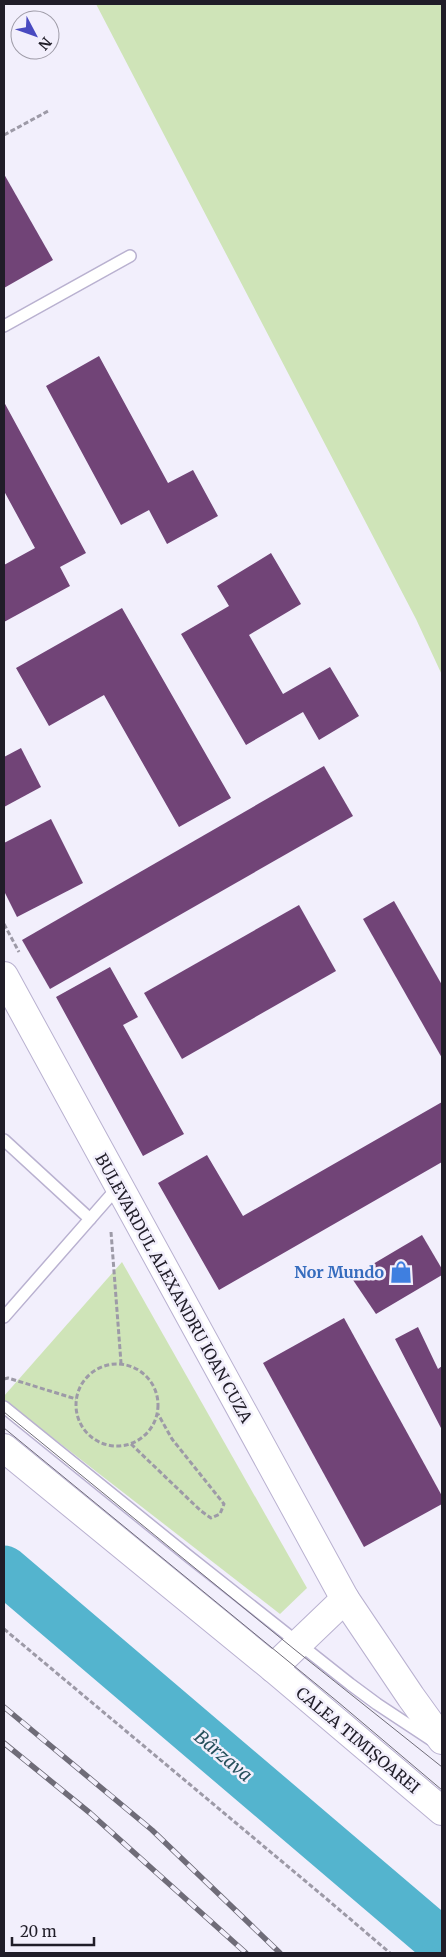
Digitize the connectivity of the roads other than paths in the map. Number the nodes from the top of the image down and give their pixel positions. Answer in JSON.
{"nodes":[{"id":1,"x":130,"y":256,"type":"dead end"},
{"id":2,"x":4,"y":326,"type":"edge"},
{"id":3,"x":4,"y":976,"type":"edge"},
{"id":4,"x":4,"y":1140,"type":"edge"},
{"id":5,"x":113,"y":1192,"type":"junction"},
{"id":6,"x":90,"y":1219,"type":"junction"},
{"id":7,"x":4,"y":1317,"type":"edge"},
{"id":8,"x":4,"y":1407,"type":"edge"},
{"id":9,"x":4,"y":1448,"type":"edge"},
{"id":10,"x":345,"y":1599,"type":"junction"},
{"id":11,"x":299,"y":1644,"type":"junction"},
{"id":12,"x":273,"y":1668,"type":"junction"},
{"id":13,"x":442,"y":1740,"type":"edge"},
{"id":14,"x":442,"y":1746,"type":"edge"},
{"id":15,"x":442,"y":1811,"type":"edge"}],
"edges":[{"from":1,"to":2,"type":"lane"},
{"from":3,"to":5,"type":"main road","name":"BULEVARDUL ALEXANDRU IOAN CUZA"},
{"from":4,"to":6,"type":"lane"},
{"from":5,"to":6,"type":"lane"},
{"from":5,"to":10,"type":"main road","name":"BULEVARDUL ALEXANDRU IOAN CUZA"},
{"from":6,"to":7,"type":"lane"},
{"from":8,"to":11,"type":"lane"},
{"from":9,"to":12,"type":"main road","name":"CALEA TIMIȘOAREI"},
{"from":10,"to":11,"type":"main road"},
{"from":10,"to":13,"type":"main road"},
{"from":11,"to":12,"type":"main road"},
{"from":11,"to":14,"type":"lane"},
{"from":12,"to":15,"type":"main road","name":"CALEA TIMIȘOAREI"}]}
